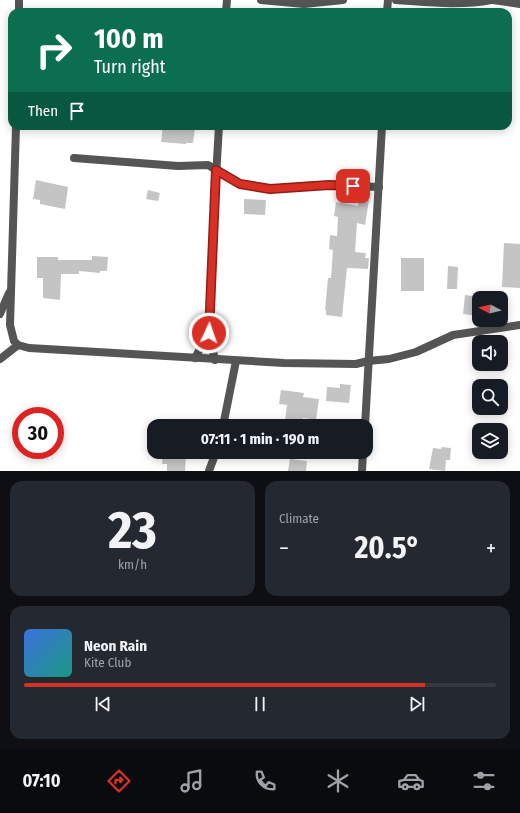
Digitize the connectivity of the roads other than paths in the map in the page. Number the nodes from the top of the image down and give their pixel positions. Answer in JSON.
{"nodes":[{"id":1,"x":261,"y":0,"type":"edge"},
{"id":2,"x":342,"y":0,"type":"edge"},
{"id":3,"x":396,"y":0,"type":"edge"},
{"id":4,"x":492,"y":0,"type":"edge"},
{"id":5,"x":520,"y":4,"type":"edge"},
{"id":6,"x":16,"y":130,"type":"edge"},
{"id":7,"x":219,"y":130,"type":"edge"},
{"id":8,"x":382,"y":130,"type":"edge"},
{"id":9,"x":74,"y":158,"type":"dead end"},
{"id":10,"x":216,"y":170,"type":"junction"},
{"id":11,"x":379,"y":187,"type":"junction"},
{"id":12,"x":10,"y":288,"type":"junction"},
{"id":13,"x":0,"y":314,"type":"edge"},
{"id":14,"x":520,"y":325,"type":"edge"},
{"id":15,"x":209,"y":333,"type":"junction"},
{"id":16,"x":18,"y":345,"type":"junction"},
{"id":17,"x":195,"y":358,"type":"junction"},
{"id":18,"x":0,"y":360,"type":"edge"},
{"id":19,"x":215,"y":360,"type":"junction"},
{"id":20,"x":236,"y":361,"type":"junction"},
{"id":21,"x":368,"y":361,"type":"junction"},
{"id":22,"x":224,"y":419,"type":"edge"},
{"id":23,"x":365,"y":419,"type":"edge"},
{"id":24,"x":213,"y":459,"type":"edge"},
{"id":25,"x":363,"y":459,"type":"edge"},
{"id":26,"x":209,"y":471,"type":"edge"},
{"id":27,"x":362,"y":471,"type":"edge"}],
"edges":[{"from":1,"to":2,"type":"street"},
{"from":3,"to":4,"type":"street"},
{"from":4,"to":5,"type":"street"},
{"from":6,"to":12,"type":"street"},
{"from":7,"to":10,"type":"street"},
{"from":8,"to":11,"type":"street"},
{"from":9,"to":10,"type":"street"},
{"from":10,"to":11,"type":"street"},
{"from":10,"to":15,"type":"street"},
{"from":11,"to":21,"type":"street"},
{"from":12,"to":13,"type":"street"},
{"from":12,"to":16,"type":"street"},
{"from":14,"to":21,"type":"street"},
{"from":15,"to":17,"type":"street"},
{"from":15,"to":19,"type":"street"},
{"from":16,"to":17,"type":"street"},
{"from":16,"to":18,"type":"street"},
{"from":17,"to":19,"type":"street"},
{"from":19,"to":20,"type":"street"},
{"from":20,"to":21,"type":"street"},
{"from":20,"to":22,"type":"street"},
{"from":21,"to":23,"type":"street"},
{"from":24,"to":26,"type":"street"},
{"from":25,"to":27,"type":"street"}]}
